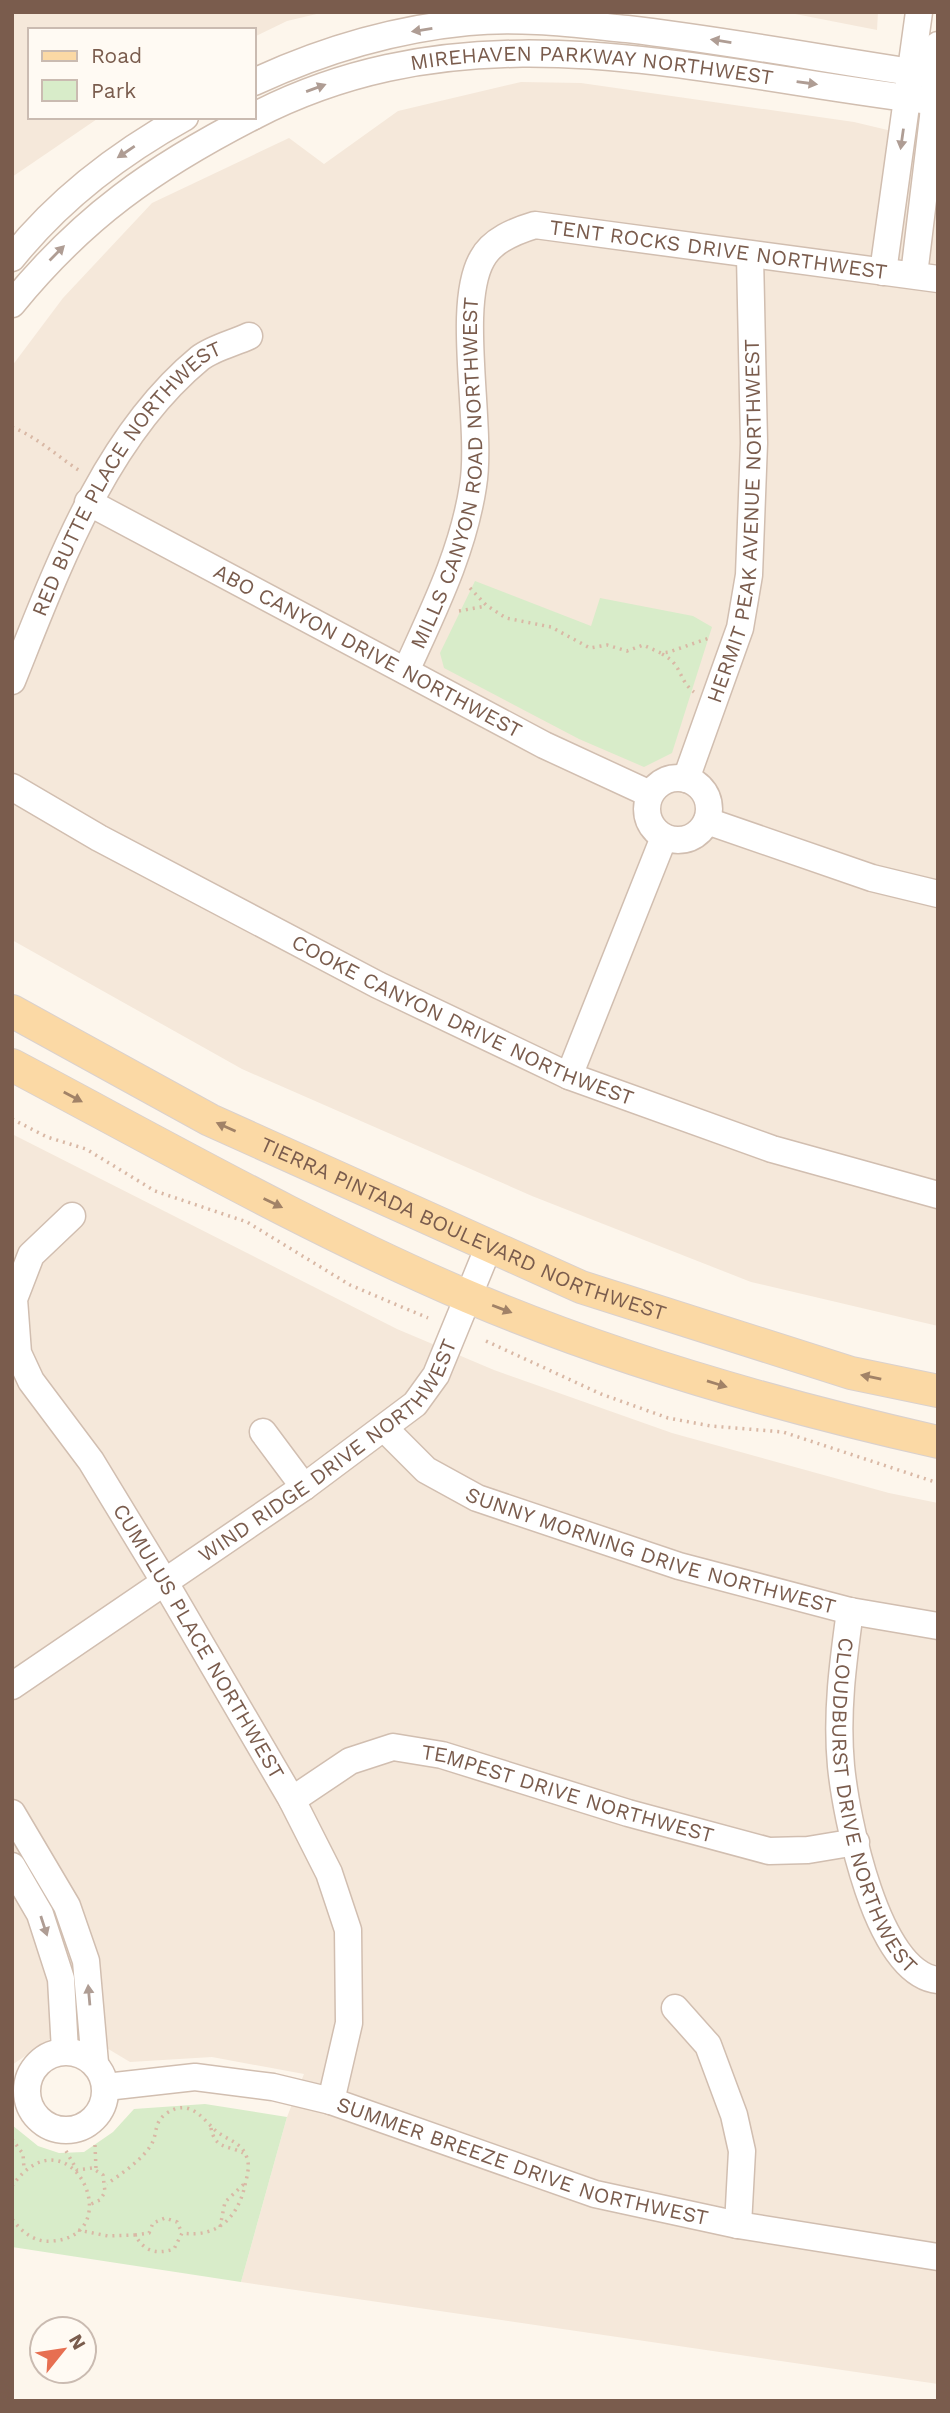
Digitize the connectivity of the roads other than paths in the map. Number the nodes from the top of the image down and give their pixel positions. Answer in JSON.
{"nodes":[{"id":1,"x":919,"y":12,"type":"edge"},
{"id":2,"x":938,"y":45,"type":"edge"},
{"id":3,"x":256,"y":81,"type":"edge"},
{"id":4,"x":908,"y":84,"type":"junction"},
{"id":5,"x":937,"y":89,"type":"edge"},
{"id":6,"x":256,"y":116,"type":"edge"},
{"id":7,"x":182,"y":119,"type":"edge"},
{"id":8,"x":249,"y":119,"type":"edge"},
{"id":9,"x":750,"y":256,"type":"junction"},
{"id":10,"x":12,"y":258,"type":"edge"},
{"id":11,"x":476,"y":272,"type":"joint"},
{"id":12,"x":883,"y":272,"type":"junction"},
{"id":13,"x":926,"y":277,"type":"edge"},
{"id":14,"x":12,"y":304,"type":"edge"},
{"id":15,"x":249,"y":336,"type":"dead end"},
{"id":16,"x":88,"y":502,"type":"junction"},
{"id":17,"x":406,"y":671,"type":"junction"},
{"id":18,"x":12,"y":681,"type":"edge"},
{"id":19,"x":686,"y":779,"type":"junction"},
{"id":20,"x":12,"y":787,"type":"edge"},
{"id":21,"x":650,"y":794,"type":"junction"},
{"id":22,"x":707,"y":821,"type":"junction"},
{"id":23,"x":664,"y":837,"type":"junction"},
{"id":24,"x":938,"y":894,"type":"edge"},
{"id":25,"x":12,"y":1011,"type":"edge"},
{"id":26,"x":12,"y":1065,"type":"edge"},
{"id":27,"x":569,"y":1076,"type":"junction"},
{"id":28,"x":938,"y":1195,"type":"edge"},
{"id":29,"x":72,"y":1216,"type":"dead end"},
{"id":30,"x":489,"y":1245,"type":"junction"},
{"id":31,"x":469,"y":1297,"type":"junction"},
{"id":32,"x":938,"y":1391,"type":"edge"},
{"id":33,"x":385,"y":1429,"type":"junction"},
{"id":34,"x":263,"y":1432,"type":"dead end"},
{"id":35,"x":938,"y":1443,"type":"edge"},
{"id":36,"x":304,"y":1488,"type":"junction"},
{"id":37,"x":164,"y":1581,"type":"junction"},
{"id":38,"x":850,"y":1611,"type":"junction"},
{"id":39,"x":938,"y":1626,"type":"edge"},
{"id":40,"x":12,"y":1686,"type":"edge"},
{"id":41,"x":292,"y":1800,"type":"junction"},
{"id":42,"x":12,"y":1813,"type":"edge"},
{"id":43,"x":856,"y":1842,"type":"junction"},
{"id":44,"x":12,"y":1866,"type":"edge"},
{"id":45,"x":938,"y":1980,"type":"edge"},
{"id":46,"x":675,"y":2008,"type":"dead end"},
{"id":47,"x":65,"y":2051,"type":"junction"},
{"id":48,"x":95,"y":2063,"type":"junction"},
{"id":49,"x":106,"y":2088,"type":"junction"},
{"id":50,"x":20,"y":2095,"type":"edge"},
{"id":51,"x":331,"y":2101,"type":"junction"},
{"id":52,"x":738,"y":2225,"type":"junction"},
{"id":53,"x":938,"y":2256,"type":"edge"}],
"edges":[{"from":1,"to":4,"type":"street"},
{"from":2,"to":5,"type":"street"},
{"from":4,"to":3,"type":"street","name":"MIREHAVEN PARKWAY NORTHWEST","one_way":true},
{"from":4,"to":5,"type":"street","name":"MIREHAVEN PARKWAY NORTHWEST"},
{"from":6,"to":4,"type":"street","name":"MIREHAVEN PARKWAY NORTHWEST","one_way":true},
{"from":4,"to":12,"type":"street","one_way":true},
{"from":5,"to":13,"type":"street"},
{"from":7,"to":10,"type":"street","one_way":true},
{"from":14,"to":8,"type":"street","name":"MIREHAVEN PARKWAY NORTHWEST","one_way":true},
{"from":9,"to":11,"type":"street","name":"TENT ROCKS DRIVE NORTHWEST"},
{"from":9,"to":12,"type":"street","name":"TENT ROCKS DRIVE NORTHWEST"},
{"from":9,"to":19,"type":"street","name":"HERMIT PEAK AVENUE NORTHWEST"},
{"from":11,"to":17,"type":"street","name":"MILLS CANYON ROAD NORTHWEST"},
{"from":12,"to":13,"type":"street","name":"TENT ROCKS DRIVE NORTHWEST"},
{"from":15,"to":16,"type":"street","name":"RED BUTTE PLACE NORTHWEST"},
{"from":16,"to":17,"type":"street","name":"ABO CANYON DRIVE NORTHWEST"},
{"from":16,"to":18,"type":"street","name":"RED BUTTE PLACE NORTHWEST"},
{"from":17,"to":21,"type":"street","name":"ABO CANYON DRIVE NORTHWEST"},
{"from":19,"to":21,"type":"street"},
{"from":19,"to":22,"type":"street"},
{"from":20,"to":27,"type":"street","name":"COOKE CANYON DRIVE NORTHWEST"},
{"from":21,"to":23,"type":"street"},
{"from":22,"to":23,"type":"street"},
{"from":22,"to":24,"type":"street"},
{"from":23,"to":27,"type":"street"},
{"from":30,"to":25,"type":"main road","name":"TIERRA PINTADA BOULEVARD NORTHWEST","one_way":true},
{"from":26,"to":31,"type":"main road","one_way":true},
{"from":27,"to":28,"type":"street","name":"COOKE CANYON DRIVE NORTHWEST"},
{"from":29,"to":37,"type":"street","name":"CUMULUS PLACE NORTHWEST"},
{"from":30,"to":31,"type":"street","name":"WIND RIDGE DRIVE NORTHWEST"},
{"from":32,"to":30,"type":"main road","name":"TIERRA PINTADA BOULEVARD NORTHWEST","one_way":true},
{"from":31,"to":33,"type":"street","name":"WIND RIDGE DRIVE NORTHWEST"},
{"from":31,"to":35,"type":"main road","one_way":true},
{"from":33,"to":36,"type":"street","name":"WIND RIDGE DRIVE NORTHWEST"},
{"from":33,"to":38,"type":"street","name":"SUNNY MORNING DRIVE NORTHWEST"},
{"from":34,"to":36,"type":"street"},
{"from":36,"to":37,"type":"street","name":"WIND RIDGE DRIVE NORTHWEST"},
{"from":37,"to":40,"type":"street","name":"WIND RIDGE DRIVE NORTHWEST"},
{"from":37,"to":41,"type":"street","name":"CUMULUS PLACE NORTHWEST"},
{"from":38,"to":39,"type":"street","name":"SUNNY MORNING DRIVE NORTHWEST"},
{"from":38,"to":43,"type":"street","name":"CLOUDBURST DRIVE NORTHWEST"},
{"from":41,"to":43,"type":"street","name":"TEMPEST DRIVE NORTHWEST"},
{"from":41,"to":51,"type":"street","name":"CUMULUS PLACE NORTHWEST"},
{"from":48,"to":42,"type":"street","one_way":true},
{"from":43,"to":45,"type":"street","name":"CLOUDBURST DRIVE NORTHWEST"},
{"from":44,"to":47,"type":"street","one_way":true},
{"from":46,"to":52,"type":"street"},
{"from":47,"to":48,"type":"street"},
{"from":47,"to":50,"type":"street"},
{"from":48,"to":49,"type":"street"},
{"from":49,"to":50,"type":"street"},
{"from":49,"to":51,"type":"street","name":"SUMMER BREEZE DRIVE NORTHWEST"},
{"from":51,"to":52,"type":"street","name":"SUMMER BREEZE DRIVE NORTHWEST"},
{"from":52,"to":53,"type":"street","name":"SUMMER BREEZE DRIVE NORTHWEST"}]}
